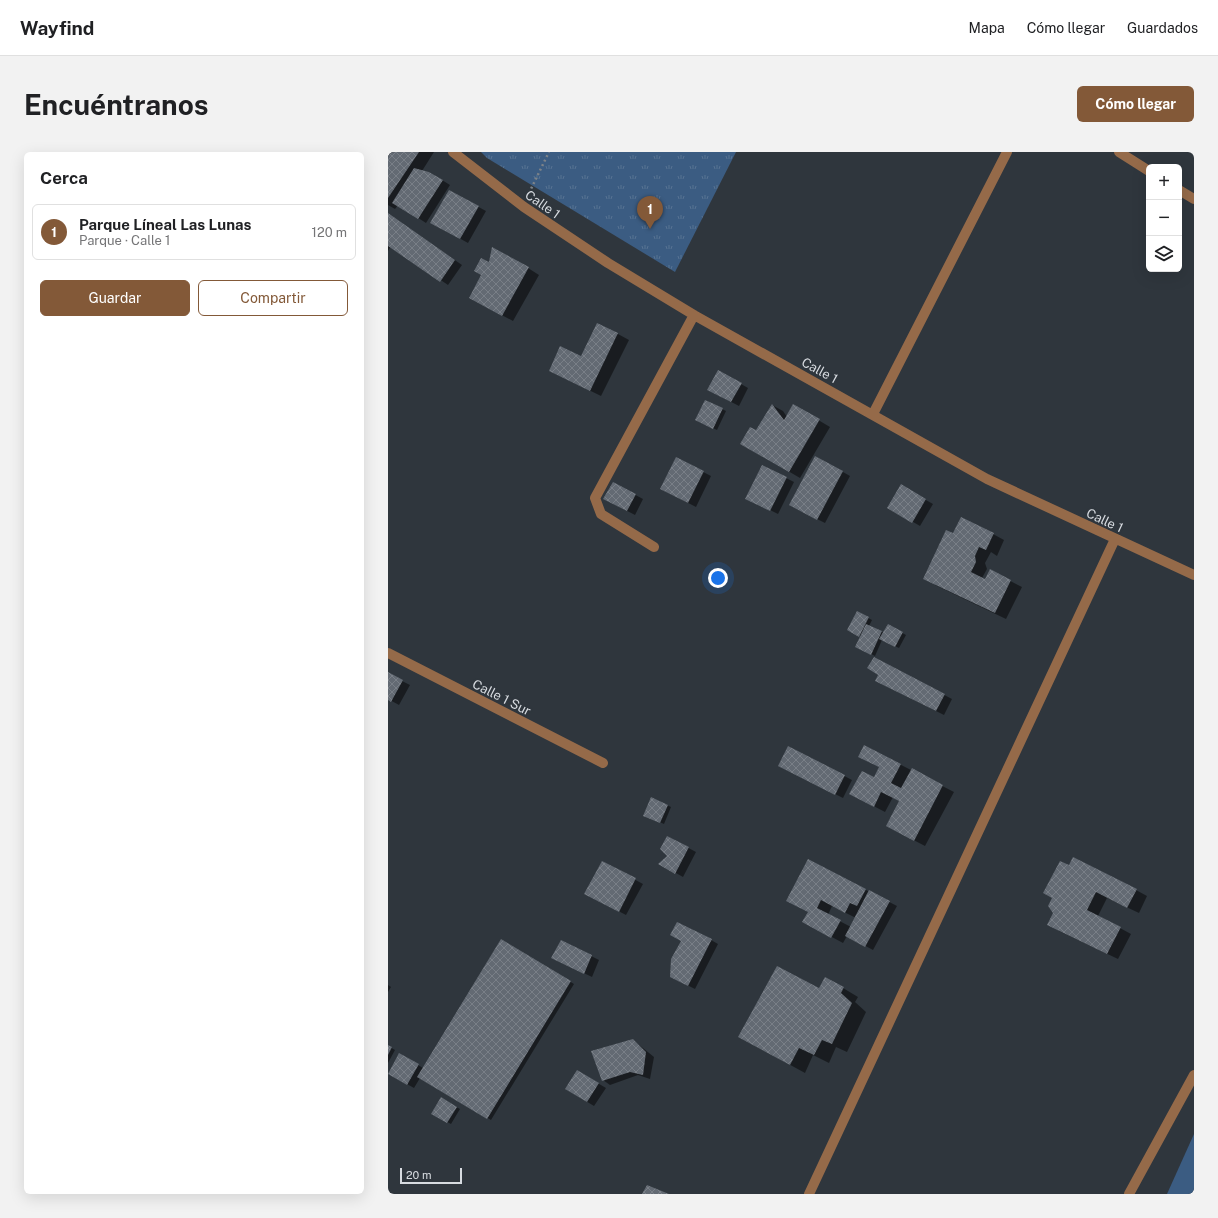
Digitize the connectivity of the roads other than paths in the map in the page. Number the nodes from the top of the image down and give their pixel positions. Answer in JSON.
{"nodes":[{"id":1,"x":453,"y":152,"type":"edge"},
{"id":2,"x":1007,"y":152,"type":"edge"},
{"id":3,"x":1119,"y":152,"type":"edge"},
{"id":4,"x":1146,"y":169,"type":"edge"},
{"id":5,"x":1182,"y":192,"type":"edge"},
{"id":6,"x":1194,"y":199,"type":"edge"},
{"id":7,"x":694,"y":315,"type":"junction"},
{"id":8,"x":873,"y":414,"type":"junction"},
{"id":9,"x":1115,"y":539,"type":"junction"},
{"id":10,"x":654,"y":547,"type":"dead end"},
{"id":11,"x":1194,"y":574,"type":"edge"},
{"id":12,"x":388,"y":653,"type":"edge"},
{"id":13,"x":603,"y":763,"type":"dead end"},
{"id":14,"x":1193,"y":1081,"type":"edge"},
{"id":15,"x":809,"y":1194,"type":"edge"},
{"id":16,"x":1129,"y":1194,"type":"edge"}],
"edges":[{"from":1,"to":7,"type":"street","name":"Calle 1"},
{"from":2,"to":8,"type":"street"},
{"from":3,"to":4,"type":"street"},
{"from":5,"to":6,"type":"street"},
{"from":7,"to":8,"type":"street","name":"Calle 1"},
{"from":7,"to":10,"type":"street"},
{"from":8,"to":9,"type":"street","name":"Calle 1"},
{"from":9,"to":11,"type":"street","name":"Calle 1"},
{"from":9,"to":15,"type":"street"},
{"from":12,"to":13,"type":"street","name":"Calle 1 Sur"},
{"from":14,"to":16,"type":"street"}]}
